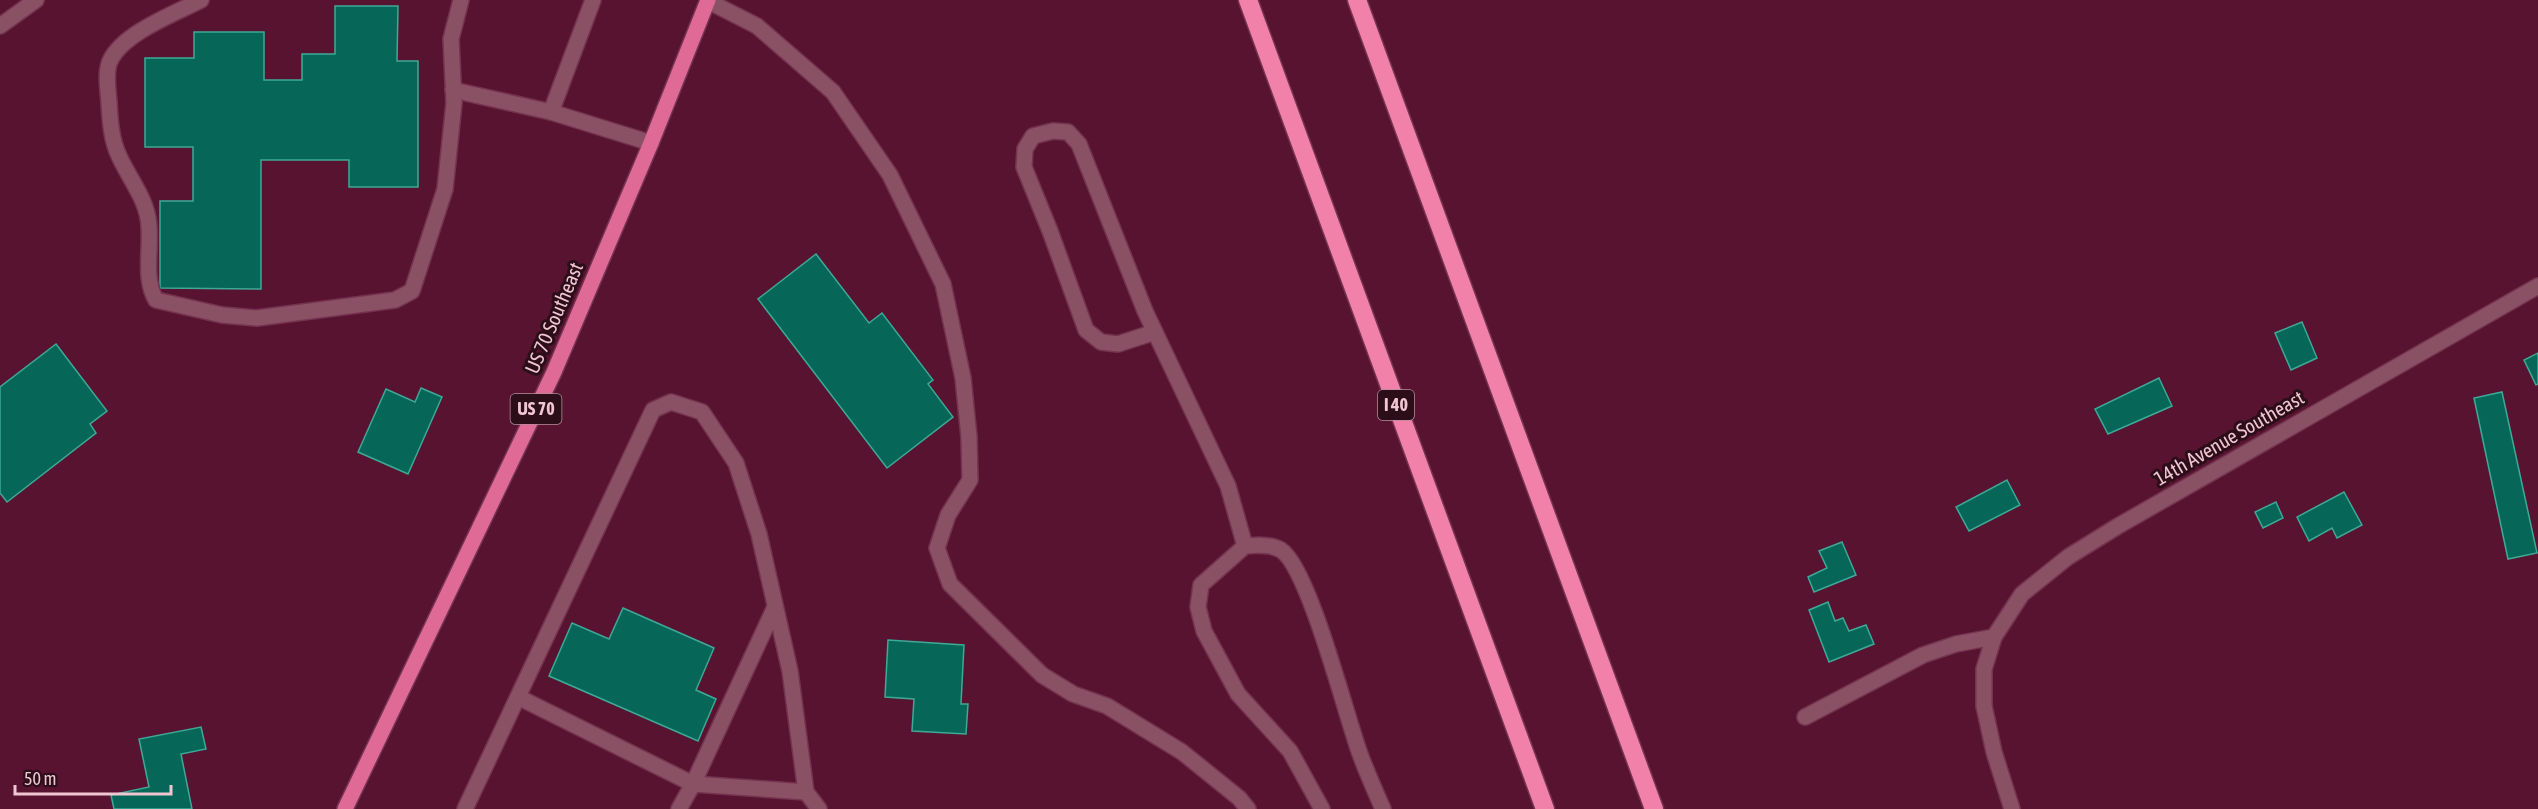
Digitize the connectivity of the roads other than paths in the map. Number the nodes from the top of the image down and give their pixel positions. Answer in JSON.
{"nodes":[{"id":1,"x":36,"y":0,"type":"edge"},
{"id":2,"x":201,"y":0,"type":"edge"},
{"id":3,"x":462,"y":0,"type":"edge"},
{"id":4,"x":593,"y":0,"type":"edge"},
{"id":5,"x":1248,"y":0,"type":"edge"},
{"id":6,"x":1357,"y":0,"type":"edge"},
{"id":7,"x":708,"y":1,"type":"edge"},
{"id":8,"x":0,"y":26,"type":"edge"},
{"id":9,"x":453,"y":90,"type":"junction"},
{"id":10,"x":551,"y":112,"type":"junction"},
{"id":11,"x":651,"y":143,"type":"junction"},
{"id":12,"x":2538,"y":286,"type":"edge"},
{"id":13,"x":1155,"y":332,"type":"junction"},
{"id":14,"x":1245,"y":546,"type":"junction"},
{"id":15,"x":775,"y":607,"type":"junction"},
{"id":16,"x":1994,"y":638,"type":"junction"},
{"id":17,"x":518,"y":697,"type":"junction"},
{"id":18,"x":1805,"y":717,"type":"dead end"},
{"id":19,"x":693,"y":784,"type":"junction"},
{"id":20,"x":806,"y":792,"type":"junction"},
{"id":21,"x":345,"y":809,"type":"edge"},
{"id":22,"x":465,"y":809,"type":"edge"},
{"id":23,"x":679,"y":809,"type":"edge"},
{"id":24,"x":819,"y":809,"type":"edge"},
{"id":25,"x":1248,"y":809,"type":"edge"},
{"id":26,"x":1322,"y":809,"type":"edge"},
{"id":27,"x":1383,"y":809,"type":"edge"},
{"id":28,"x":1545,"y":809,"type":"edge"},
{"id":29,"x":1654,"y":809,"type":"edge"},
{"id":30,"x":2012,"y":809,"type":"edge"}],
"edges":[{"from":1,"to":8,"type":"street"},
{"from":2,"to":9,"type":"street"},
{"from":3,"to":9,"type":"street"},
{"from":4,"to":10,"type":"street"},
{"from":5,"to":28,"type":"highway","number":"I 40"},
{"from":6,"to":29,"type":"highway"},
{"from":7,"to":11,"type":"main road","name":"US 70 Southeast","number":"US 70"},
{"from":7,"to":25,"type":"street"},
{"from":9,"to":10,"type":"street"},
{"from":10,"to":11,"type":"street"},
{"from":11,"to":21,"type":"main road","name":"US 70 Southeast","number":"US 70"},
{"from":12,"to":16,"type":"street","name":"14th Avenue Southeast"},
{"from":13,"to":13,"type":"street"},
{"from":13,"to":14,"type":"street"},
{"from":14,"to":26,"type":"street"},
{"from":14,"to":27,"type":"street"},
{"from":15,"to":17,"type":"street"},
{"from":15,"to":19,"type":"street"},
{"from":15,"to":20,"type":"street"},
{"from":16,"to":18,"type":"street"},
{"from":16,"to":30,"type":"street","name":"14th Avenue Southeast"},
{"from":17,"to":19,"type":"street"},
{"from":17,"to":22,"type":"street"},
{"from":19,"to":20,"type":"street"},
{"from":19,"to":23,"type":"street"},
{"from":20,"to":24,"type":"street"}]}
